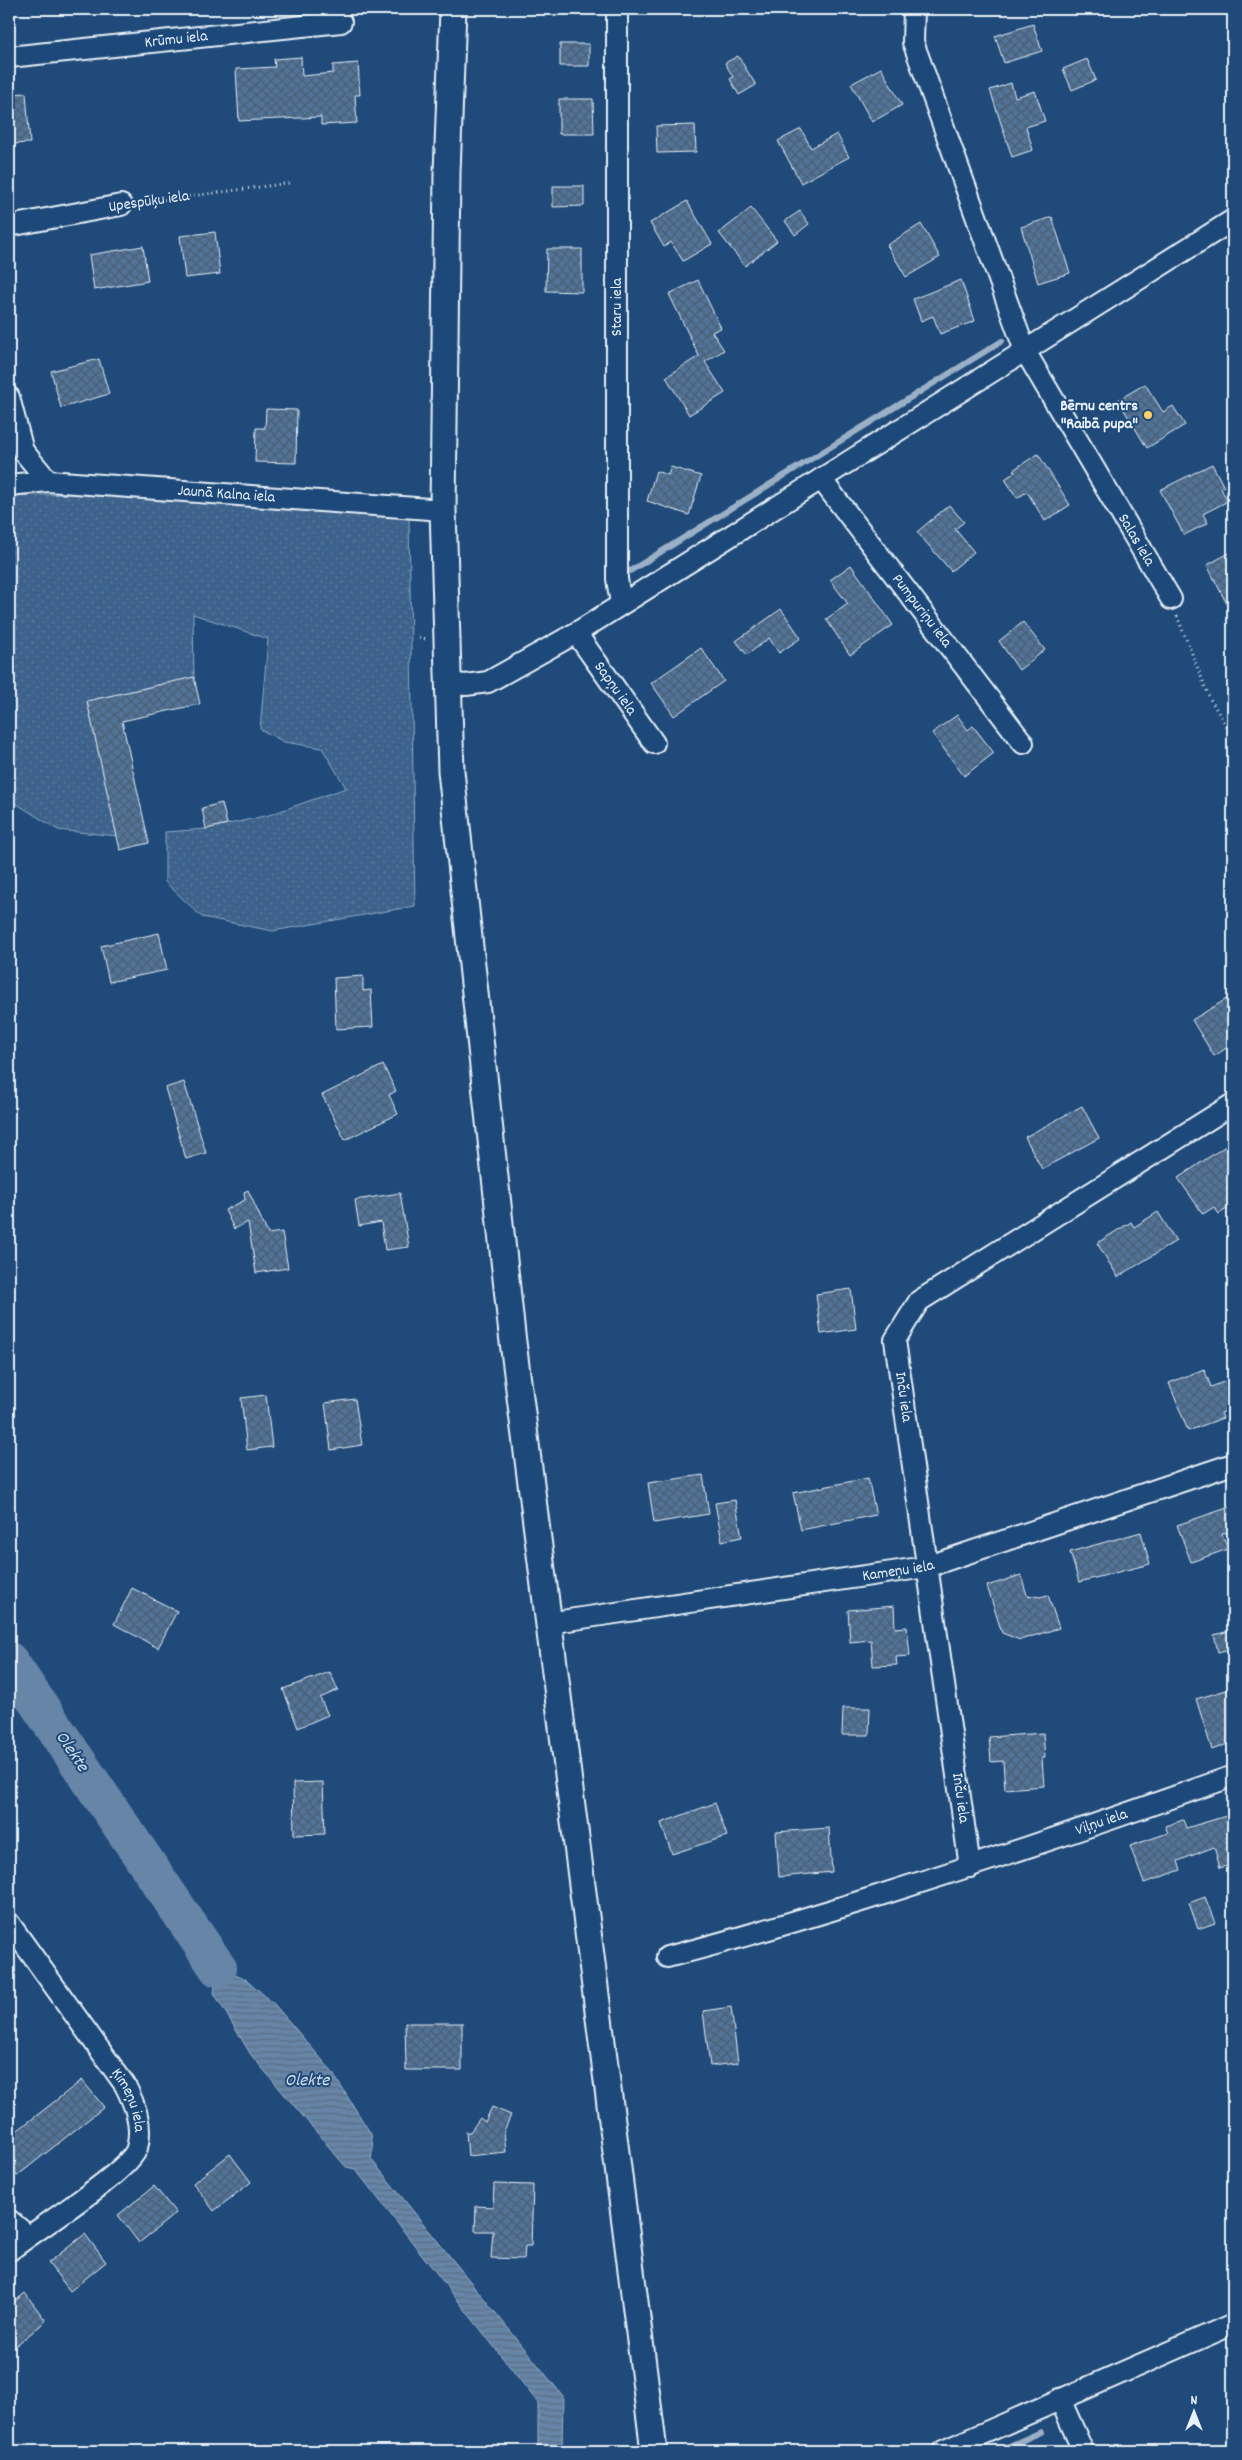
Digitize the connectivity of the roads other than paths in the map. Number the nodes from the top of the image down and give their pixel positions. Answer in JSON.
{"nodes":[{"id":1,"x":453,"y":9,"type":"edge"},
{"id":2,"x":618,"y":9,"type":"edge"},
{"id":3,"x":914,"y":9,"type":"edge"},
{"id":4,"x":341,"y":22,"type":"dead end"},
{"id":5,"x":9,"y":57,"type":"edge"},
{"id":6,"x":121,"y":205,"type":"road end"},
{"id":7,"x":1233,"y":220,"type":"edge"},
{"id":8,"x":9,"y":226,"type":"edge"},
{"id":9,"x":1025,"y":351,"type":"junction"},
{"id":10,"x":9,"y":397,"type":"edge"},
{"id":11,"x":821,"y":479,"type":"junction"},
{"id":12,"x":48,"y":481,"type":"junction"},
{"id":13,"x":9,"y":485,"type":"edge"},
{"id":14,"x":443,"y":510,"type":"junction"},
{"id":15,"x":1170,"y":599,"type":"road end"},
{"id":16,"x":621,"y":604,"type":"junction"},
{"id":17,"x":576,"y":633,"type":"junction"},
{"id":18,"x":447,"y":683,"type":"junction"},
{"id":19,"x":654,"y":743,"type":"dead end"},
{"id":20,"x":1023,"y":743,"type":"dead end"},
{"id":21,"x":1233,"y":1104,"type":"edge"},
{"id":22,"x":1233,"y":1464,"type":"edge"},
{"id":23,"x":926,"y":1567,"type":"junction"},
{"id":24,"x":548,"y":1623,"type":"junction"},
{"id":25,"x":1233,"y":1776,"type":"edge"},
{"id":26,"x":970,"y":1867,"type":"junction"},
{"id":27,"x":9,"y":1923,"type":"edge"},
{"id":28,"x":667,"y":1957,"type":"dead end"},
{"id":29,"x":9,"y":2220,"type":"edge"},
{"id":30,"x":28,"y":2236,"type":"junction"},
{"id":31,"x":9,"y":2251,"type":"edge"},
{"id":32,"x":1233,"y":2324,"type":"edge"},
{"id":33,"x":1060,"y":2400,"type":"junction"},
{"id":34,"x":654,"y":2451,"type":"edge"},
{"id":35,"x":943,"y":2451,"type":"edge"},
{"id":36,"x":1083,"y":2451,"type":"edge"}],
"edges":[{"from":1,"to":14,"type":"main road"},
{"from":2,"to":16,"type":"street","name":"Staru iela"},
{"from":3,"to":9,"type":"street"},
{"from":4,"to":5,"type":"street","name":"Krūmu iela"},
{"from":6,"to":8,"type":"street","name":"Upespūķu iela"},
{"from":7,"to":9,"type":"street"},
{"from":9,"to":11,"type":"street"},
{"from":9,"to":15,"type":"street","name":"Salas iela"},
{"from":10,"to":12,"type":"street"},
{"from":11,"to":16,"type":"street"},
{"from":11,"to":20,"type":"street","name":"Pumpuriņu iela"},
{"from":12,"to":13,"type":"street","name":"Jaunā Kalna iela"},
{"from":12,"to":14,"type":"street","name":"Jaunā Kalna iela"},
{"from":14,"to":18,"type":"main road"},
{"from":16,"to":17,"type":"street"},
{"from":17,"to":18,"type":"street"},
{"from":17,"to":19,"type":"street","name":"Sapņu iela"},
{"from":18,"to":24,"type":"main road"},
{"from":21,"to":23,"type":"street","name":"Inču iela"},
{"from":22,"to":23,"type":"street","name":"Kameņu iela"},
{"from":23,"to":24,"type":"street","name":"Kameņu iela"},
{"from":23,"to":26,"type":"street","name":"Inču iela"},
{"from":24,"to":34,"type":"main road"},
{"from":25,"to":26,"type":"street","name":"Viļņu iela"},
{"from":26,"to":28,"type":"street","name":"Viļņu iela"},
{"from":27,"to":30,"type":"street","name":"Ķimeņu iela"},
{"from":29,"to":30,"type":"street"},
{"from":30,"to":31,"type":"street","name":"Ķimeņu iela"},
{"from":32,"to":33,"type":"street"},
{"from":33,"to":35,"type":"street"},
{"from":33,"to":36,"type":"street"}]}
